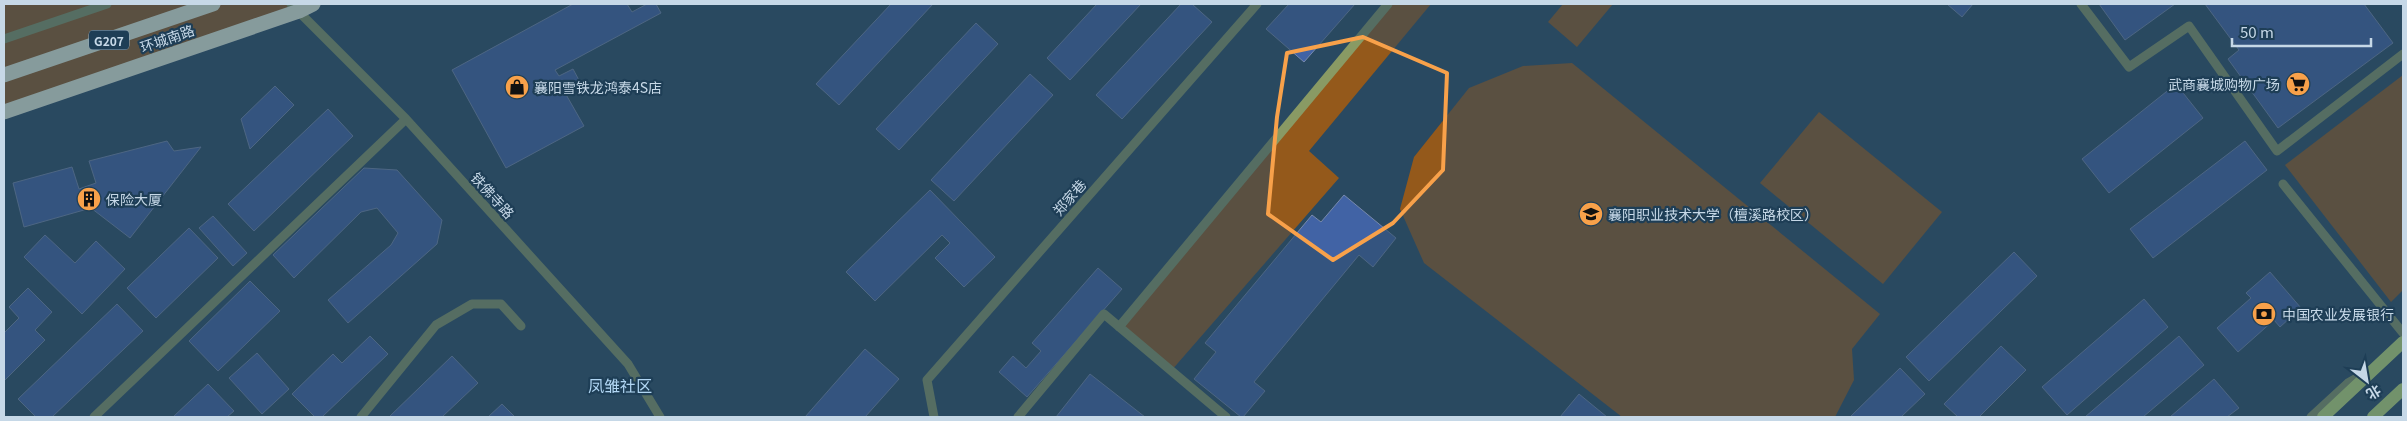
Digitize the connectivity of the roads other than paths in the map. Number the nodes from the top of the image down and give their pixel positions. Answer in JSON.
{"nodes":[{"id":1,"x":107,"y":4,"type":"edge"},
{"id":2,"x":213,"y":4,"type":"edge"},
{"id":3,"x":313,"y":4,"type":"edge"},
{"id":4,"x":1257,"y":4,"type":"edge"},
{"id":5,"x":1388,"y":4,"type":"edge"},
{"id":6,"x":2081,"y":4,"type":"edge"},
{"id":7,"x":295,"y":7,"type":"edge"},
{"id":8,"x":4,"y":39,"type":"edge"},
{"id":9,"x":2403,"y":54,"type":"edge"},
{"id":10,"x":4,"y":75,"type":"edge"},
{"id":11,"x":4,"y":112,"type":"edge"},
{"id":12,"x":406,"y":119,"type":"junction"},
{"id":13,"x":2283,"y":184,"type":"dead end"},
{"id":14,"x":521,"y":326,"type":"dead end"},
{"id":15,"x":1119,"y":327,"type":"junction"},
{"id":16,"x":2403,"y":333,"type":"edge"},
{"id":17,"x":2403,"y":342,"type":"edge"},
{"id":18,"x":2376,"y":368,"type":"junction"},
{"id":19,"x":2403,"y":389,"type":"edge"},
{"id":20,"x":2392,"y":400,"type":"junction"},
{"id":21,"x":94,"y":417,"type":"edge"},
{"id":22,"x":361,"y":417,"type":"edge"},
{"id":23,"x":660,"y":417,"type":"edge"},
{"id":24,"x":934,"y":417,"type":"edge"},
{"id":25,"x":1018,"y":417,"type":"edge"},
{"id":26,"x":1226,"y":417,"type":"edge"},
{"id":27,"x":2311,"y":417,"type":"edge"},
{"id":28,"x":2323,"y":417,"type":"edge"},
{"id":29,"x":2373,"y":417,"type":"edge"},
{"id":30,"x":2380,"y":417,"type":"edge"}],
"edges":[{"from":1,"to":8,"type":"street"},
{"from":2,"to":10,"type":"highway","name":"环城南路","number":"G207"},
{"from":3,"to":7,"type":"highway","name":"环城南路"},
{"from":4,"to":24,"type":"street","name":"郑家巷"},
{"from":5,"to":15,"type":"street"},
{"from":6,"to":9,"type":"street"},
{"from":7,"to":11,"type":"highway","name":"环城南路"},
{"from":7,"to":12,"type":"street","name":"铁佛寺路"},
{"from":12,"to":21,"type":"street"},
{"from":12,"to":23,"type":"street","name":"铁佛寺路"},
{"from":13,"to":16,"type":"street"},
{"from":14,"to":22,"type":"street"},
{"from":15,"to":25,"type":"street"},
{"from":15,"to":26,"type":"street"},
{"from":17,"to":18,"type":"main road"},
{"from":18,"to":27,"type":"street"},
{"from":18,"to":28,"type":"main road"},
{"from":19,"to":20,"type":"main road"},
{"from":20,"to":29,"type":"main road"},
{"from":20,"to":30,"type":"street"}]}
